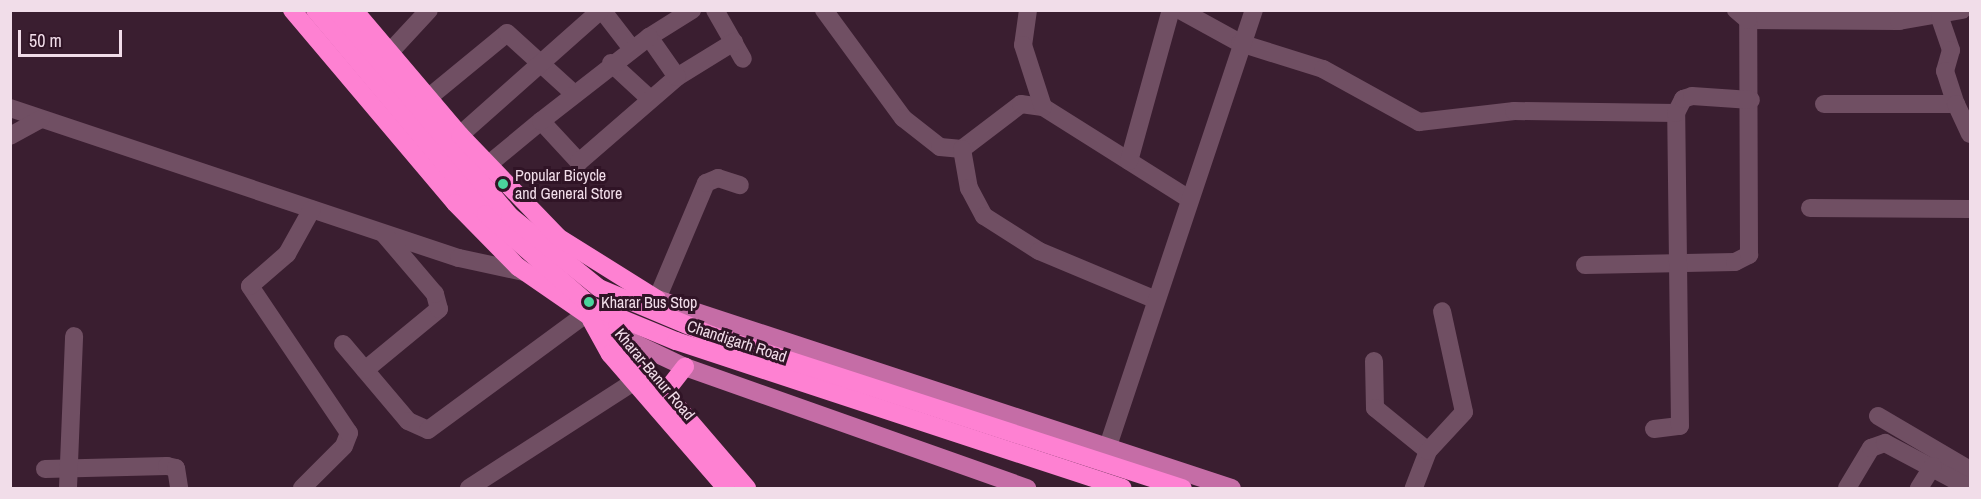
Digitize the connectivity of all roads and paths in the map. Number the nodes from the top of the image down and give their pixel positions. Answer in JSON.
{"nodes":[{"id":1,"x":292,"y":10,"type":"edge"},
{"id":2,"x":315,"y":10,"type":"edge"},
{"id":3,"x":336,"y":10,"type":"edge"},
{"id":4,"x":354,"y":10,"type":"edge"},
{"id":5,"x":429,"y":10,"type":"edge"},
{"id":6,"x":602,"y":10,"type":"edge"},
{"id":7,"x":692,"y":10,"type":"edge"},
{"id":8,"x":715,"y":10,"type":"edge"},
{"id":9,"x":824,"y":10,"type":"edge"},
{"id":10,"x":1028,"y":10,"type":"edge"},
{"id":11,"x":1171,"y":10,"type":"edge"},
{"id":12,"x":1180,"y":10,"type":"edge"},
{"id":13,"x":1962,"y":10,"type":"edge"},
{"id":14,"x":1744,"y":14,"type":"edge"},
{"id":15,"x":1247,"y":15,"type":"edge"},
{"id":16,"x":1940,"y":18,"type":"junction"},
{"id":17,"x":649,"y":37,"type":"junction"},
{"id":18,"x":734,"y":42,"type":"junction"},
{"id":19,"x":1240,"y":43,"type":"junction"},
{"id":20,"x":632,"y":49,"type":"junction"},
{"id":21,"x":390,"y":52,"type":"junction"},
{"id":22,"x":743,"y":59,"type":"dead end"},
{"id":23,"x":611,"y":63,"type":"junction"},
{"id":24,"x":541,"y":64,"type":"junction"},
{"id":25,"x":677,"y":77,"type":"junction"},
{"id":26,"x":572,"y":92,"type":"junction"},
{"id":27,"x":648,"y":97,"type":"junction"},
{"id":28,"x":428,"y":98,"type":"junction"},
{"id":29,"x":1751,"y":100,"type":"junction"},
{"id":30,"x":1824,"y":104,"type":"dead end"},
{"id":31,"x":1956,"y":104,"type":"junction"},
{"id":32,"x":1043,"y":107,"type":"junction"},
{"id":33,"x":10,"y":108,"type":"edge"},
{"id":34,"x":1676,"y":112,"type":"junction"},
{"id":35,"x":41,"y":119,"type":"junction"},
{"id":36,"x":541,"y":121,"type":"junction"},
{"id":37,"x":1971,"y":134,"type":"edge"},
{"id":38,"x":460,"y":135,"type":"junction"},
{"id":39,"x":10,"y":136,"type":"edge"},
{"id":40,"x":962,"y":149,"type":"junction"},
{"id":41,"x":1129,"y":161,"type":"junction"},
{"id":42,"x":489,"y":164,"type":"junction"},
{"id":43,"x":740,"y":185,"type":"dead end"},
{"id":44,"x":1189,"y":199,"type":"junction"},
{"id":45,"x":1810,"y":208,"type":"dead end"},
{"id":46,"x":312,"y":209,"type":"junction"},
{"id":47,"x":1971,"y":209,"type":"edge"},
{"id":48,"x":383,"y":233,"type":"junction"},
{"id":49,"x":570,"y":246,"type":"junction"},
{"id":50,"x":1679,"y":264,"type":"junction"},
{"id":51,"x":1585,"y":265,"type":"dead end"},
{"id":52,"x":610,"y":274,"type":"junction"},
{"id":53,"x":531,"y":276,"type":"junction"},
{"id":54,"x":630,"y":285,"type":"junction"},
{"id":55,"x":657,"y":299,"type":"junction"},
{"id":56,"x":1156,"y":300,"type":"junction"},
{"id":57,"x":1443,"y":311,"type":"dead end"},
{"id":58,"x":587,"y":319,"type":"junction"},
{"id":59,"x":615,"y":334,"type":"junction"},
{"id":60,"x":74,"y":336,"type":"dead end"},
{"id":61,"x":343,"y":344,"type":"dead end"},
{"id":62,"x":1374,"y":361,"type":"dead end"},
{"id":63,"x":686,"y":367,"type":"junction"},
{"id":64,"x":366,"y":370,"type":"junction"},
{"id":65,"x":635,"y":381,"type":"junction"},
{"id":66,"x":666,"y":391,"type":"junction"},
{"id":67,"x":1878,"y":416,"type":"dead end"},
{"id":68,"x":1654,"y":429,"type":"dead end"},
{"id":69,"x":1107,"y":449,"type":"junction"},
{"id":70,"x":1428,"y":451,"type":"junction"},
{"id":71,"x":1933,"y":466,"type":"junction"},
{"id":72,"x":45,"y":469,"type":"dead end"},
{"id":73,"x":69,"y":470,"type":"junction"},
{"id":74,"x":1971,"y":470,"type":"edge"},
{"id":75,"x":1971,"y":488,"type":"edge"},
{"id":76,"x":68,"y":489,"type":"edge"},
{"id":77,"x":179,"y":489,"type":"edge"},
{"id":78,"x":302,"y":489,"type":"edge"},
{"id":79,"x":469,"y":489,"type":"edge"},
{"id":80,"x":726,"y":489,"type":"edge"},
{"id":81,"x":747,"y":489,"type":"edge"},
{"id":82,"x":1027,"y":489,"type":"edge"},
{"id":83,"x":1122,"y":489,"type":"edge"},
{"id":84,"x":1183,"y":489,"type":"edge"},
{"id":85,"x":1232,"y":489,"type":"edge"},
{"id":86,"x":1414,"y":489,"type":"edge"},
{"id":87,"x":1847,"y":489,"type":"edge"},
{"id":88,"x":1920,"y":489,"type":"edge"}],
"edges":[{"from":1,"to":53,"type":"highway"},
{"from":2,"to":83,"type":"highway","name":"Chandigarh Road"},
{"from":3,"to":84,"type":"highway"},
{"from":4,"to":21,"type":"highway"},
{"from":5,"to":21,"type":"street"},
{"from":6,"to":20,"type":"street"},
{"from":6,"to":24,"type":"street"},
{"from":7,"to":17,"type":"street"},
{"from":8,"to":18,"type":"street"},
{"from":9,"to":40,"type":"street"},
{"from":10,"to":32,"type":"street"},
{"from":11,"to":41,"type":"street"},
{"from":12,"to":19,"type":"street"},
{"from":13,"to":16,"type":"street"},
{"from":14,"to":16,"type":"street"},
{"from":14,"to":29,"type":"street"},
{"from":15,"to":19,"type":"street"},
{"from":16,"to":31,"type":"street"},
{"from":17,"to":20,"type":"street"},
{"from":17,"to":25,"type":"street"},
{"from":18,"to":22,"type":"street"},
{"from":18,"to":25,"type":"street"},
{"from":19,"to":34,"type":"street"},
{"from":19,"to":44,"type":"street"},
{"from":20,"to":23,"type":"street"},
{"from":21,"to":28,"type":"highway"},
{"from":23,"to":26,"type":"street"},
{"from":23,"to":27,"type":"street"},
{"from":24,"to":26,"type":"street"},
{"from":24,"to":28,"type":"street"},
{"from":24,"to":38,"type":"street"},
{"from":25,"to":27,"type":"street"},
{"from":26,"to":36,"type":"street"},
{"from":27,"to":36,"type":"street"},
{"from":28,"to":38,"type":"highway"},
{"from":29,"to":34,"type":"street"},
{"from":29,"to":50,"type":"street"},
{"from":30,"to":31,"type":"street"},
{"from":31,"to":37,"type":"street"},
{"from":32,"to":40,"type":"street"},
{"from":32,"to":41,"type":"street"},
{"from":33,"to":35,"type":"street"},
{"from":34,"to":50,"type":"street"},
{"from":35,"to":39,"type":"street"},
{"from":35,"to":46,"type":"street"},
{"from":36,"to":42,"type":"street"},
{"from":38,"to":42,"type":"highway"},
{"from":40,"to":56,"type":"street"},
{"from":41,"to":44,"type":"street"},
{"from":42,"to":49,"type":"highway"},
{"from":43,"to":55,"type":"street"},
{"from":44,"to":56,"type":"street"},
{"from":45,"to":47,"type":"street"},
{"from":46,"to":48,"type":"street"},
{"from":46,"to":78,"type":"street"},
{"from":48,"to":53,"type":"street"},
{"from":48,"to":64,"type":"street"},
{"from":49,"to":52,"type":"highway"},
{"from":49,"to":53,"type":"street"},
{"from":50,"to":51,"type":"street"},
{"from":50,"to":68,"type":"street"},
{"from":52,"to":54,"type":"highway"},
{"from":52,"to":58,"type":"highway"},
{"from":53,"to":58,"type":"highway"},
{"from":54,"to":55,"type":"highway"},
{"from":54,"to":59,"type":"highway"},
{"from":55,"to":69,"type":"main road"},
{"from":56,"to":69,"type":"street"},
{"from":57,"to":70,"type":"street"},
{"from":58,"to":59,"type":"highway"},
{"from":58,"to":64,"type":"street"},
{"from":58,"to":65,"type":"highway","name":"Kharar-Banur Road"},
{"from":59,"to":63,"type":"main road"},
{"from":59,"to":66,"type":"highway"},
{"from":60,"to":73,"type":"street"},
{"from":61,"to":64,"type":"street"},
{"from":62,"to":70,"type":"street"},
{"from":63,"to":66,"type":"highway"},
{"from":63,"to":82,"type":"main road"},
{"from":65,"to":79,"type":"street"},
{"from":65,"to":80,"type":"highway","name":"Kharar-Banur Road"},
{"from":66,"to":81,"type":"highway"},
{"from":67,"to":74,"type":"street"},
{"from":69,"to":85,"type":"main road"},
{"from":70,"to":86,"type":"street"},
{"from":71,"to":75,"type":"street"},
{"from":71,"to":87,"type":"street"},
{"from":71,"to":88,"type":"street"},
{"from":72,"to":73,"type":"street"},
{"from":73,"to":76,"type":"street"},
{"from":73,"to":77,"type":"street"}]}
